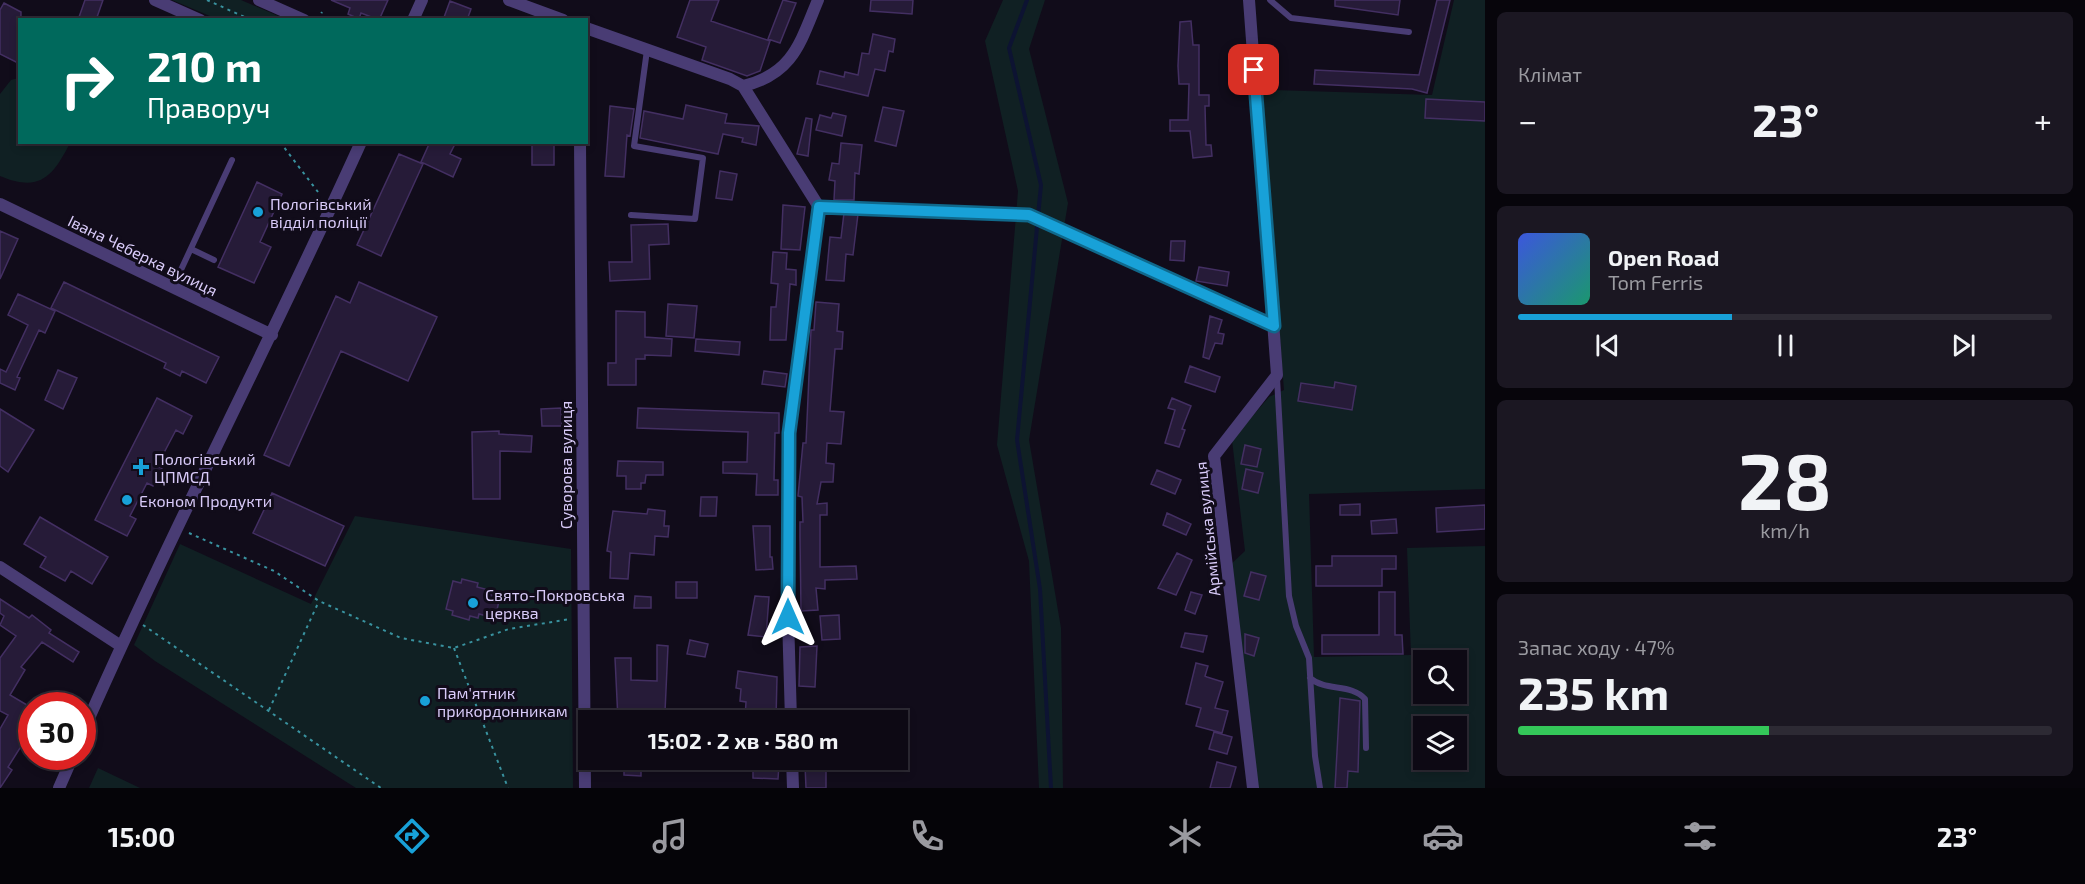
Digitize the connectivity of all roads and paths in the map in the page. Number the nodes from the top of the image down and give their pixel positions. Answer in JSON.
{"nodes":[{"id":1,"x":155,"y":0,"type":"edge"},
{"id":2,"x":207,"y":0,"type":"edge"},
{"id":3,"x":259,"y":0,"type":"edge"},
{"id":4,"x":422,"y":0,"type":"edge"},
{"id":5,"x":509,"y":0,"type":"edge"},
{"id":6,"x":818,"y":0,"type":"edge"},
{"id":7,"x":1249,"y":0,"type":"edge"},
{"id":8,"x":1270,"y":0,"type":"edge"},
{"id":9,"x":321,"y":12,"type":"dead end"},
{"id":10,"x":196,"y":18,"type":"edge"},
{"id":11,"x":247,"y":18,"type":"edge"},
{"id":12,"x":300,"y":18,"type":"edge"},
{"id":13,"x":319,"y":18,"type":"edge"},
{"id":14,"x":414,"y":18,"type":"edge"},
{"id":15,"x":558,"y":18,"type":"edge"},
{"id":16,"x":588,"y":29,"type":"edge"},
{"id":17,"x":1409,"y":32,"type":"dead end"},
{"id":18,"x":648,"y":50,"type":"junction"},
{"id":19,"x":743,"y":86,"type":"junction"},
{"id":20,"x":282,"y":144,"type":"edge"},
{"id":21,"x":361,"y":144,"type":"edge"},
{"id":22,"x":580,"y":144,"type":"edge"},
{"id":23,"x":232,"y":160,"type":"dead end"},
{"id":24,"x":318,"y":192,"type":"dead end"},
{"id":25,"x":0,"y":204,"type":"edge"},
{"id":26,"x":819,"y":207,"type":"junction"},
{"id":27,"x":631,"y":215,"type":"dead end"},
{"id":28,"x":191,"y":249,"type":"junction"},
{"id":29,"x":214,"y":260,"type":"dead end"},
{"id":30,"x":173,"y":287,"type":"junction"},
{"id":31,"x":1274,"y":326,"type":"junction"},
{"id":32,"x":272,"y":335,"type":"junction"},
{"id":33,"x":1277,"y":375,"type":"junction"},
{"id":34,"x":178,"y":528,"type":"junction"},
{"id":35,"x":0,"y":567,"type":"edge"},
{"id":36,"x":319,"y":601,"type":"junction"},
{"id":37,"x":582,"y":617,"type":"junction"},
{"id":38,"x":134,"y":619,"type":"junction"},
{"id":39,"x":121,"y":646,"type":"junction"},
{"id":40,"x":454,"y":648,"type":"junction"},
{"id":41,"x":1310,"y":678,"type":"junction"},
{"id":42,"x":96,"y":702,"type":"edge"},
{"id":43,"x":791,"y":710,"type":"edge"},
{"id":44,"x":269,"y":711,"type":"junction"},
{"id":45,"x":1366,"y":748,"type":"dead end"},
{"id":46,"x":67,"y":770,"type":"edge"},
{"id":47,"x":792,"y":770,"type":"edge"},
{"id":48,"x":59,"y":788,"type":"edge"},
{"id":49,"x":381,"y":788,"type":"edge"},
{"id":50,"x":508,"y":788,"type":"edge"},
{"id":51,"x":585,"y":788,"type":"edge"},
{"id":52,"x":793,"y":788,"type":"edge"},
{"id":53,"x":1253,"y":788,"type":"edge"},
{"id":54,"x":1320,"y":788,"type":"edge"}],
"edges":[{"from":1,"to":10,"type":"street"},
{"from":2,"to":11,"type":"path"},
{"from":3,"to":12,"type":"street"},
{"from":4,"to":14,"type":"street"},
{"from":5,"to":15,"type":"street"},
{"from":6,"to":19,"type":"street"},
{"from":7,"to":31,"type":"street"},
{"from":8,"to":17,"type":"lane"},
{"from":9,"to":13,"type":"path"},
{"from":16,"to":18,"type":"street"},
{"from":18,"to":19,"type":"street"},
{"from":18,"to":27,"type":"lane"},
{"from":19,"to":26,"type":"street"},
{"from":20,"to":24,"type":"path"},
{"from":21,"to":32,"type":"street"},
{"from":22,"to":37,"type":"street","name":"Суворова вулиця"},
{"from":23,"to":28,"type":"lane"},
{"from":25,"to":30,"type":"street","name":"Івана Чеберка вулиця"},
{"from":26,"to":31,"type":"lane"},
{"from":26,"to":43,"type":"street"},
{"from":28,"to":29,"type":"lane"},
{"from":28,"to":30,"type":"lane"},
{"from":30,"to":32,"type":"street","name":"Івана Чеберка вулиця"},
{"from":31,"to":33,"type":"street"},
{"from":32,"to":34,"type":"street"},
{"from":33,"to":41,"type":"lane"},
{"from":33,"to":53,"type":"street","name":"Армійська вулиця"},
{"from":34,"to":36,"type":"path"},
{"from":34,"to":38,"type":"street"},
{"from":35,"to":39,"type":"street"},
{"from":36,"to":40,"type":"path"},
{"from":36,"to":44,"type":"path"},
{"from":37,"to":40,"type":"path"},
{"from":37,"to":51,"type":"street","name":"Суворова вулиця"},
{"from":38,"to":39,"type":"street"},
{"from":38,"to":44,"type":"path"},
{"from":39,"to":42,"type":"street"},
{"from":40,"to":50,"type":"path"},
{"from":41,"to":45,"type":"lane"},
{"from":41,"to":54,"type":"lane"},
{"from":44,"to":49,"type":"path"},
{"from":46,"to":48,"type":"street"},
{"from":47,"to":52,"type":"street"}]}
